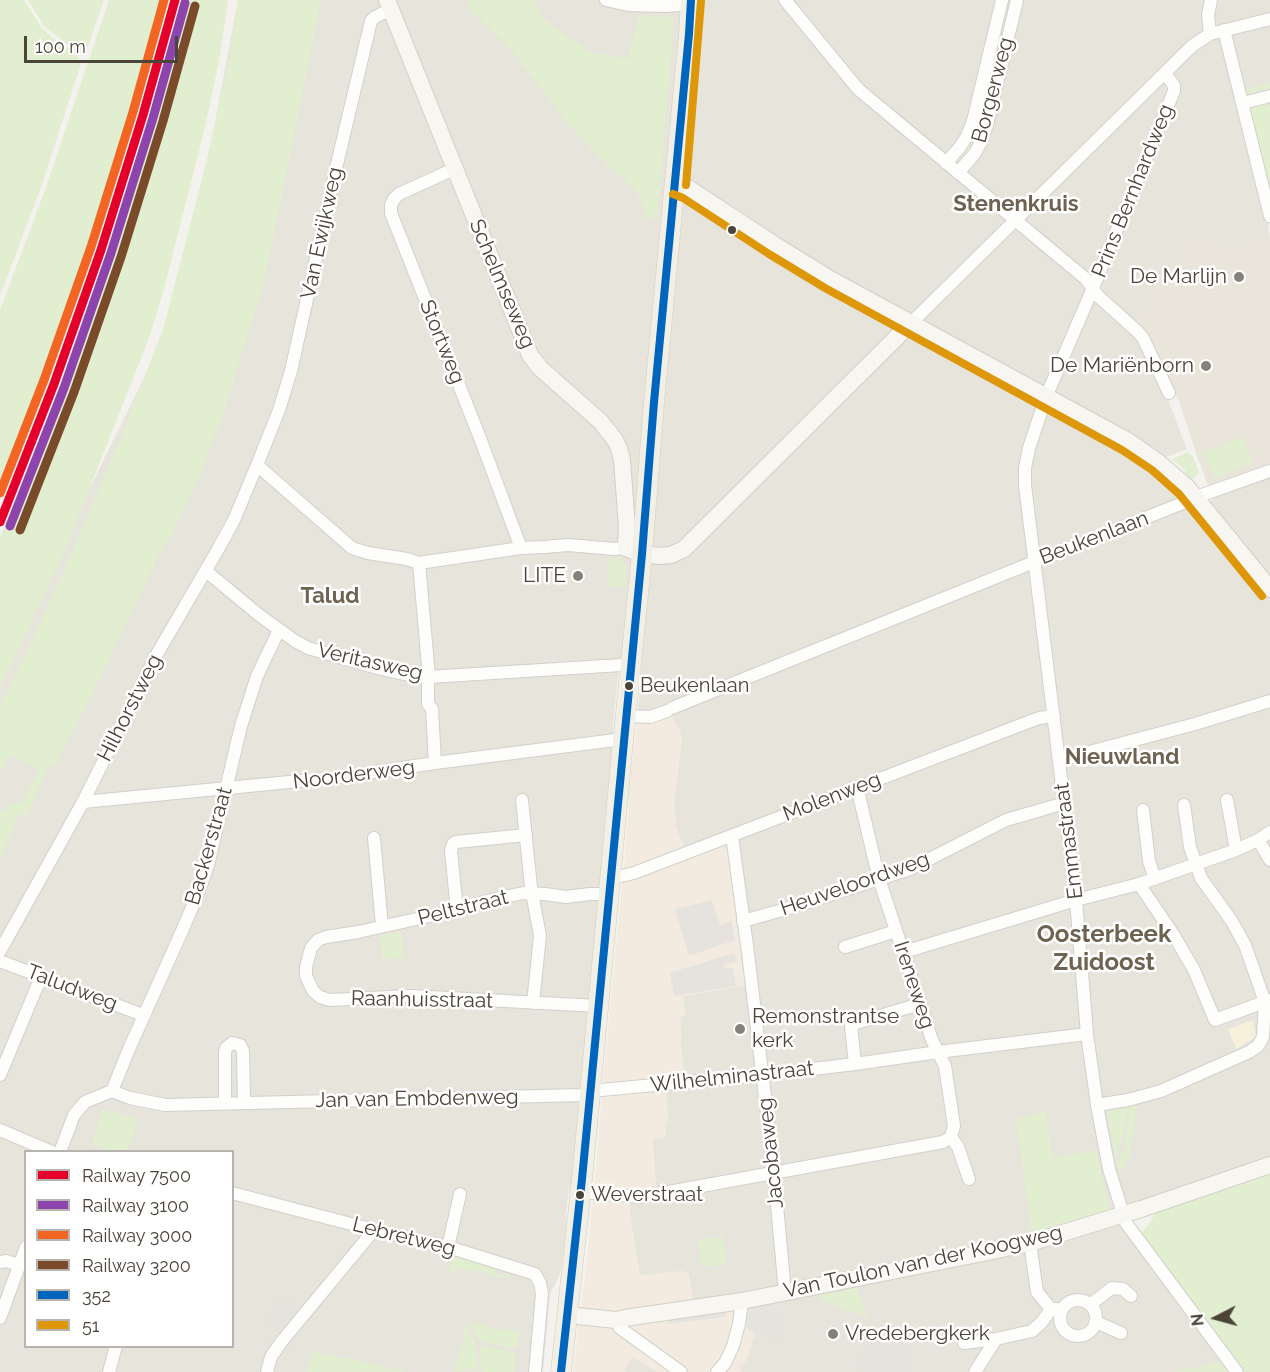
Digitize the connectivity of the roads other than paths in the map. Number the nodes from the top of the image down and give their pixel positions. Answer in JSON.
{"nodes":[{"id":1,"x":606,"y":0,"type":"edge"},
{"id":2,"x":785,"y":0,"type":"edge"},
{"id":3,"x":1002,"y":0,"type":"edge"},
{"id":4,"x":1017,"y":0,"type":"edge"},
{"id":5,"x":1211,"y":0,"type":"edge"},
{"id":6,"x":691,"y":2,"type":"edge"},
{"id":7,"x":389,"y":5,"type":"edge"},
{"id":8,"x":1270,"y":19,"type":"edge"},
{"id":9,"x":1224,"y":30,"type":"junction"},
{"id":10,"x":1210,"y":34,"type":"junction"},
{"id":11,"x":1165,"y":73,"type":"junction"},
{"id":12,"x":1270,"y":96,"type":"edge"},
{"id":13,"x":1243,"y":103,"type":"junction"},
{"id":14,"x":946,"y":163,"type":"junction"},
{"id":15,"x":454,"y":169,"type":"junction"},
{"id":16,"x":958,"y":173,"type":"junction"},
{"id":17,"x":676,"y":184,"type":"junction"},
{"id":18,"x":1270,"y":216,"type":"edge"},
{"id":19,"x":1015,"y":221,"type":"junction"},
{"id":20,"x":1093,"y":288,"type":"junction"},
{"id":21,"x":910,"y":324,"type":"junction"},
{"id":22,"x":1169,"y":393,"type":"dead end"},
{"id":23,"x":1046,"y":397,"type":"junction"},
{"id":24,"x":257,"y":465,"type":"junction"},
{"id":25,"x":1270,"y":471,"type":"edge"},
{"id":26,"x":1189,"y":500,"type":"junction"},
{"id":27,"x":521,"y":548,"type":"junction"},
{"id":28,"x":634,"y":551,"type":"junction"},
{"id":29,"x":1034,"y":562,"type":"junction"},
{"id":30,"x":420,"y":563,"type":"junction"},
{"id":31,"x":206,"y":571,"type":"junction"},
{"id":32,"x":1270,"y":588,"type":"edge"},
{"id":33,"x":279,"y":630,"type":"junction"},
{"id":34,"x":631,"y":666,"type":"junction"},
{"id":35,"x":429,"y":677,"type":"junction"},
{"id":36,"x":1270,"y":701,"type":"edge"},
{"id":37,"x":626,"y":716,"type":"junction"},
{"id":38,"x":1054,"y":716,"type":"junction"},
{"id":39,"x":623,"y":739,"type":"junction"},
{"id":40,"x":1059,"y":760,"type":"junction"},
{"id":41,"x":435,"y":764,"type":"junction"},
{"id":42,"x":857,"y":787,"type":"junction"},
{"id":43,"x":226,"y":789,"type":"junction"},
{"id":44,"x":522,"y":800,"type":"dead end"},
{"id":45,"x":1227,"y":800,"type":"dead end"},
{"id":46,"x":83,"y":802,"type":"junction"},
{"id":47,"x":1065,"y":803,"type":"junction"},
{"id":48,"x":1184,"y":805,"type":"dead end"},
{"id":49,"x":1143,"y":810,"type":"dead end"},
{"id":50,"x":1270,"y":832,"type":"edge"},
{"id":51,"x":526,"y":835,"type":"junction"},
{"id":52,"x":732,"y":836,"type":"junction"},
{"id":53,"x":374,"y":838,"type":"dead end"},
{"id":54,"x":1258,"y":840,"type":"junction"},
{"id":55,"x":1236,"y":849,"type":"junction"},
{"id":56,"x":1270,"y":860,"type":"edge"},
{"id":57,"x":1195,"y":864,"type":"junction"},
{"id":58,"x":879,"y":879,"type":"junction"},
{"id":59,"x":1155,"y":879,"type":"junction"},
{"id":60,"x":1139,"y":884,"type":"junction"},
{"id":61,"x":610,"y":885,"type":"junction"},
{"id":62,"x":532,"y":893,"type":"junction"},
{"id":63,"x":1076,"y":900,"type":"junction"},
{"id":64,"x":457,"y":910,"type":"junction"},
{"id":65,"x":743,"y":921,"type":"junction"},
{"id":66,"x":382,"y":926,"type":"junction"},
{"id":67,"x":896,"y":931,"type":"junction"},
{"id":68,"x":845,"y":947,"type":"dead end"},
{"id":69,"x":0,"y":951,"type":"edge"},
{"id":70,"x":904,"y":952,"type":"junction"},
{"id":71,"x":0,"y":961,"type":"edge"},
{"id":72,"x":41,"y":977,"type":"junction"},
{"id":73,"x":313,"y":991,"type":"joint"},
{"id":74,"x":1268,"y":1001,"type":"edge"},
{"id":75,"x":533,"y":1003,"type":"junction"},
{"id":76,"x":920,"y":1004,"type":"junction"},
{"id":77,"x":598,"y":1006,"type":"junction"},
{"id":78,"x":143,"y":1016,"type":"junction"},
{"id":79,"x":1087,"y":1034,"type":"junction"},
{"id":80,"x":938,"y":1052,"type":"junction"},
{"id":81,"x":855,"y":1064,"type":"junction"},
{"id":82,"x":0,"y":1075,"type":"edge"},
{"id":83,"x":762,"y":1075,"type":"junction"},
{"id":84,"x":112,"y":1091,"type":"junction"},
{"id":85,"x":590,"y":1093,"type":"junction"},
{"id":86,"x":225,"y":1103,"type":"junction"},
{"id":87,"x":244,"y":1103,"type":"junction"},
{"id":88,"x":1097,"y":1105,"type":"junction"},
{"id":89,"x":0,"y":1130,"type":"edge"},
{"id":90,"x":951,"y":1137,"type":"junction"},
{"id":91,"x":47,"y":1150,"type":"edge"},
{"id":92,"x":61,"y":1150,"type":"edge"},
{"id":93,"x":1270,"y":1165,"type":"edge"},
{"id":94,"x":774,"y":1173,"type":"junction"},
{"id":95,"x":969,"y":1179,"type":"dead end"},
{"id":96,"x":592,"y":1192,"type":"dead end"},
{"id":97,"x":234,"y":1194,"type":"edge"},
{"id":98,"x":460,"y":1194,"type":"dead end"},
{"id":99,"x":1124,"y":1214,"type":"junction"},
{"id":100,"x":374,"y":1230,"type":"junction"},
{"id":101,"x":1030,"y":1243,"type":"junction"},
{"id":102,"x":448,"y":1247,"type":"junction"},
{"id":103,"x":24,"y":1252,"type":"edge"},
{"id":104,"x":0,"y":1262,"type":"edge"},
{"id":105,"x":19,"y":1265,"type":"junction"},
{"id":106,"x":785,"y":1292,"type":"junction"},
{"id":107,"x":1131,"y":1296,"type":"dead end"},
{"id":108,"x":742,"y":1301,"type":"junction"},
{"id":109,"x":1091,"y":1304,"type":"junction"},
{"id":110,"x":1056,"y":1309,"type":"junction"},
{"id":111,"x":567,"y":1315,"type":"junction"},
{"id":112,"x":0,"y":1317,"type":"edge"},
{"id":113,"x":616,"y":1320,"type":"junction"},
{"id":114,"x":1096,"y":1322,"type":"junction"},
{"id":115,"x":1122,"y":1333,"type":"dead end"},
{"id":116,"x":996,"y":1339,"type":"junction"},
{"id":117,"x":964,"y":1343,"type":"dead end"},
{"id":118,"x":116,"y":1348,"type":"edge"},
{"id":119,"x":109,"y":1372,"type":"edge"},
{"id":120,"x":267,"y":1372,"type":"edge"},
{"id":121,"x":535,"y":1372,"type":"edge"},
{"id":122,"x":561,"y":1372,"type":"edge"},
{"id":123,"x":681,"y":1372,"type":"edge"},
{"id":124,"x":717,"y":1372,"type":"edge"},
{"id":125,"x":975,"y":1372,"type":"edge"},
{"id":126,"x":1237,"y":1372,"type":"edge"}],
"edges":[{"from":1,"to":6,"type":"street"},
{"from":2,"to":14,"type":"street"},
{"from":3,"to":14,"type":"street","name":"Borgerweg"},
{"from":4,"to":16,"type":"street","name":"Borgerweg"},
{"from":5,"to":10,"type":"street"},
{"from":6,"to":17,"type":"main road"},
{"from":7,"to":15,"type":"street","name":"Schelmseweg"},
{"from":7,"to":24,"type":"street","name":"Van Ewijkweg"},
{"from":8,"to":9,"type":"street"},
{"from":9,"to":10,"type":"street"},
{"from":9,"to":13,"type":"street"},
{"from":10,"to":11,"type":"street","name":"Prins Bernhardweg"},
{"from":11,"to":19,"type":"street"},
{"from":11,"to":20,"type":"street","name":"Prins Bernhardweg"},
{"from":12,"to":13,"type":"street"},
{"from":13,"to":18,"type":"street"},
{"from":14,"to":16,"type":"street"},
{"from":15,"to":27,"type":"street","name":"Stortweg"},
{"from":15,"to":28,"type":"street","name":"Schelmseweg"},
{"from":16,"to":19,"type":"street"},
{"from":17,"to":21,"type":"street"},
{"from":17,"to":28,"type":"main road"},
{"from":19,"to":20,"type":"street"},
{"from":19,"to":21,"type":"street"},
{"from":20,"to":22,"type":"street"},
{"from":20,"to":23,"type":"street","name":"Prins Bernhardweg"},
{"from":21,"to":23,"type":"street"},
{"from":21,"to":28,"type":"street"},
{"from":23,"to":26,"type":"street"},
{"from":23,"to":29,"type":"street","name":"Emmastraat"},
{"from":24,"to":30,"type":"street"},
{"from":24,"to":31,"type":"street","name":"Hilhorstweg"},
{"from":25,"to":26,"type":"street"},
{"from":26,"to":29,"type":"street","name":"Beukenlaan"},
{"from":26,"to":32,"type":"street"},
{"from":27,"to":28,"type":"street"},
{"from":27,"to":30,"type":"street"},
{"from":28,"to":34,"type":"main road"},
{"from":29,"to":37,"type":"street","name":"Beukenlaan"},
{"from":29,"to":38,"type":"street","name":"Emmastraat"},
{"from":30,"to":35,"type":"street"},
{"from":31,"to":33,"type":"street","name":"Veritasweg"},
{"from":31,"to":46,"type":"street","name":"Hilhorstweg"},
{"from":33,"to":35,"type":"street","name":"Veritasweg"},
{"from":33,"to":43,"type":"street","name":"Backerstraat"},
{"from":34,"to":35,"type":"street","name":"Veritasweg"},
{"from":34,"to":37,"type":"main road"},
{"from":35,"to":41,"type":"street"},
{"from":36,"to":40,"type":"street"},
{"from":37,"to":39,"type":"main road"},
{"from":38,"to":40,"type":"street","name":"Emmastraat"},
{"from":38,"to":42,"type":"street","name":"Molenweg"},
{"from":39,"to":41,"type":"street","name":"Noorderweg"},
{"from":39,"to":61,"type":"main road"},
{"from":40,"to":47,"type":"street","name":"Emmastraat"},
{"from":41,"to":43,"type":"street","name":"Noorderweg"},
{"from":42,"to":52,"type":"street","name":"Molenweg"},
{"from":42,"to":58,"type":"street","name":"Ireneweg"},
{"from":43,"to":46,"type":"street","name":"Noorderweg"},
{"from":43,"to":78,"type":"street","name":"Backerstraat"},
{"from":44,"to":51,"type":"street"},
{"from":45,"to":55,"type":"street"},
{"from":46,"to":69,"type":"street","name":"Hilhorstweg"},
{"from":47,"to":58,"type":"street","name":"Heuveloordweg"},
{"from":47,"to":63,"type":"street","name":"Emmastraat"},
{"from":48,"to":57,"type":"street"},
{"from":49,"to":59,"type":"street"},
{"from":50,"to":54,"type":"street"},
{"from":51,"to":62,"type":"street"},
{"from":51,"to":64,"type":"street"},
{"from":52,"to":61,"type":"street","name":"Molenweg"},
{"from":52,"to":65,"type":"street","name":"Jacobaweg"},
{"from":53,"to":66,"type":"street"},
{"from":54,"to":55,"type":"street"},
{"from":54,"to":56,"type":"street"},
{"from":55,"to":57,"type":"street"},
{"from":57,"to":59,"type":"street"},
{"from":57,"to":74,"type":"street"},
{"from":58,"to":65,"type":"street","name":"Heuveloordweg"},
{"from":58,"to":67,"type":"street","name":"Ireneweg"},
{"from":59,"to":60,"type":"street"},
{"from":60,"to":63,"type":"street"},
{"from":60,"to":74,"type":"street"},
{"from":61,"to":62,"type":"street","name":"Peltstraat"},
{"from":61,"to":77,"type":"main road"},
{"from":62,"to":64,"type":"street","name":"Peltstraat"},
{"from":62,"to":75,"type":"street"},
{"from":63,"to":70,"type":"street"},
{"from":63,"to":79,"type":"street","name":"Emmastraat"},
{"from":64,"to":66,"type":"street","name":"Peltstraat"},
{"from":65,"to":83,"type":"street","name":"Jacobaweg"},
{"from":66,"to":73,"type":"street","name":"Peltstraat"},
{"from":67,"to":68,"type":"street"},
{"from":67,"to":70,"type":"street","name":"Ireneweg"},
{"from":70,"to":76,"type":"street","name":"Ireneweg"},
{"from":71,"to":72,"type":"street","name":"Taludweg"},
{"from":72,"to":78,"type":"street","name":"Taludweg"},
{"from":72,"to":82,"type":"street"},
{"from":73,"to":75,"type":"street","name":"Raanhuisstraat"},
{"from":74,"to":88,"type":"street"},
{"from":75,"to":77,"type":"street","name":"Raanhuisstraat"},
{"from":76,"to":80,"type":"street","name":"Ireneweg"},
{"from":76,"to":81,"type":"street"},
{"from":77,"to":85,"type":"main road"},
{"from":78,"to":84,"type":"street","name":"Backerstraat"},
{"from":79,"to":80,"type":"street","name":"Wilhelminastraat"},
{"from":79,"to":88,"type":"street","name":"Emmastraat"},
{"from":80,"to":81,"type":"street","name":"Wilhelminastraat"},
{"from":80,"to":90,"type":"street","name":"Ireneweg"},
{"from":81,"to":83,"type":"street","name":"Wilhelminastraat"},
{"from":83,"to":85,"type":"street","name":"Wilhelminastraat"},
{"from":83,"to":94,"type":"street","name":"Jacobaweg"},
{"from":84,"to":86,"type":"street","name":"Jan van Embdenweg"},
{"from":84,"to":92,"type":"street"},
{"from":85,"to":87,"type":"street","name":"Jan van Embdenweg"},
{"from":85,"to":111,"type":"main road"},
{"from":86,"to":87,"type":"street","name":"Jan van Embdenweg"},
{"from":86,"to":87,"type":"street"},
{"from":88,"to":99,"type":"street","name":"Emmastraat"},
{"from":89,"to":91,"type":"street"},
{"from":90,"to":94,"type":"street"},
{"from":90,"to":95,"type":"street","name":"Ireneweg"},
{"from":93,"to":99,"type":"street","name":"Van Toulon van der Koogweg"},
{"from":94,"to":96,"type":"street"},
{"from":94,"to":106,"type":"street","name":"Jacobaweg"},
{"from":97,"to":100,"type":"street","name":"Lebretweg"},
{"from":98,"to":102,"type":"street"},
{"from":99,"to":101,"type":"street","name":"Van Toulon van der Koogweg"},
{"from":99,"to":126,"type":"street","name":"Emmastraat"},
{"from":100,"to":102,"type":"street","name":"Lebretweg"},
{"from":100,"to":120,"type":"street"},
{"from":101,"to":106,"type":"street","name":"Van Toulon van der Koogweg"},
{"from":101,"to":110,"type":"street"},
{"from":102,"to":121,"type":"street","name":"Lebretweg"},
{"from":103,"to":105,"type":"street"},
{"from":104,"to":105,"type":"street"},
{"from":105,"to":112,"type":"street"},
{"from":106,"to":108,"type":"street","name":"Van Toulon van der Koogweg"},
{"from":107,"to":109,"type":"street"},
{"from":108,"to":113,"type":"street","name":"Van Toulon van der Koogweg"},
{"from":108,"to":124,"type":"street"},
{"from":109,"to":110,"type":"street"},
{"from":109,"to":114,"type":"street"},
{"from":110,"to":114,"type":"street"},
{"from":110,"to":116,"type":"street"},
{"from":111,"to":113,"type":"street","name":"Van Toulon van der Koogweg"},
{"from":111,"to":122,"type":"main road"},
{"from":113,"to":123,"type":"street"},
{"from":114,"to":115,"type":"street"},
{"from":116,"to":117,"type":"street"},
{"from":116,"to":125,"type":"street"},
{"from":118,"to":119,"type":"street"}]}
